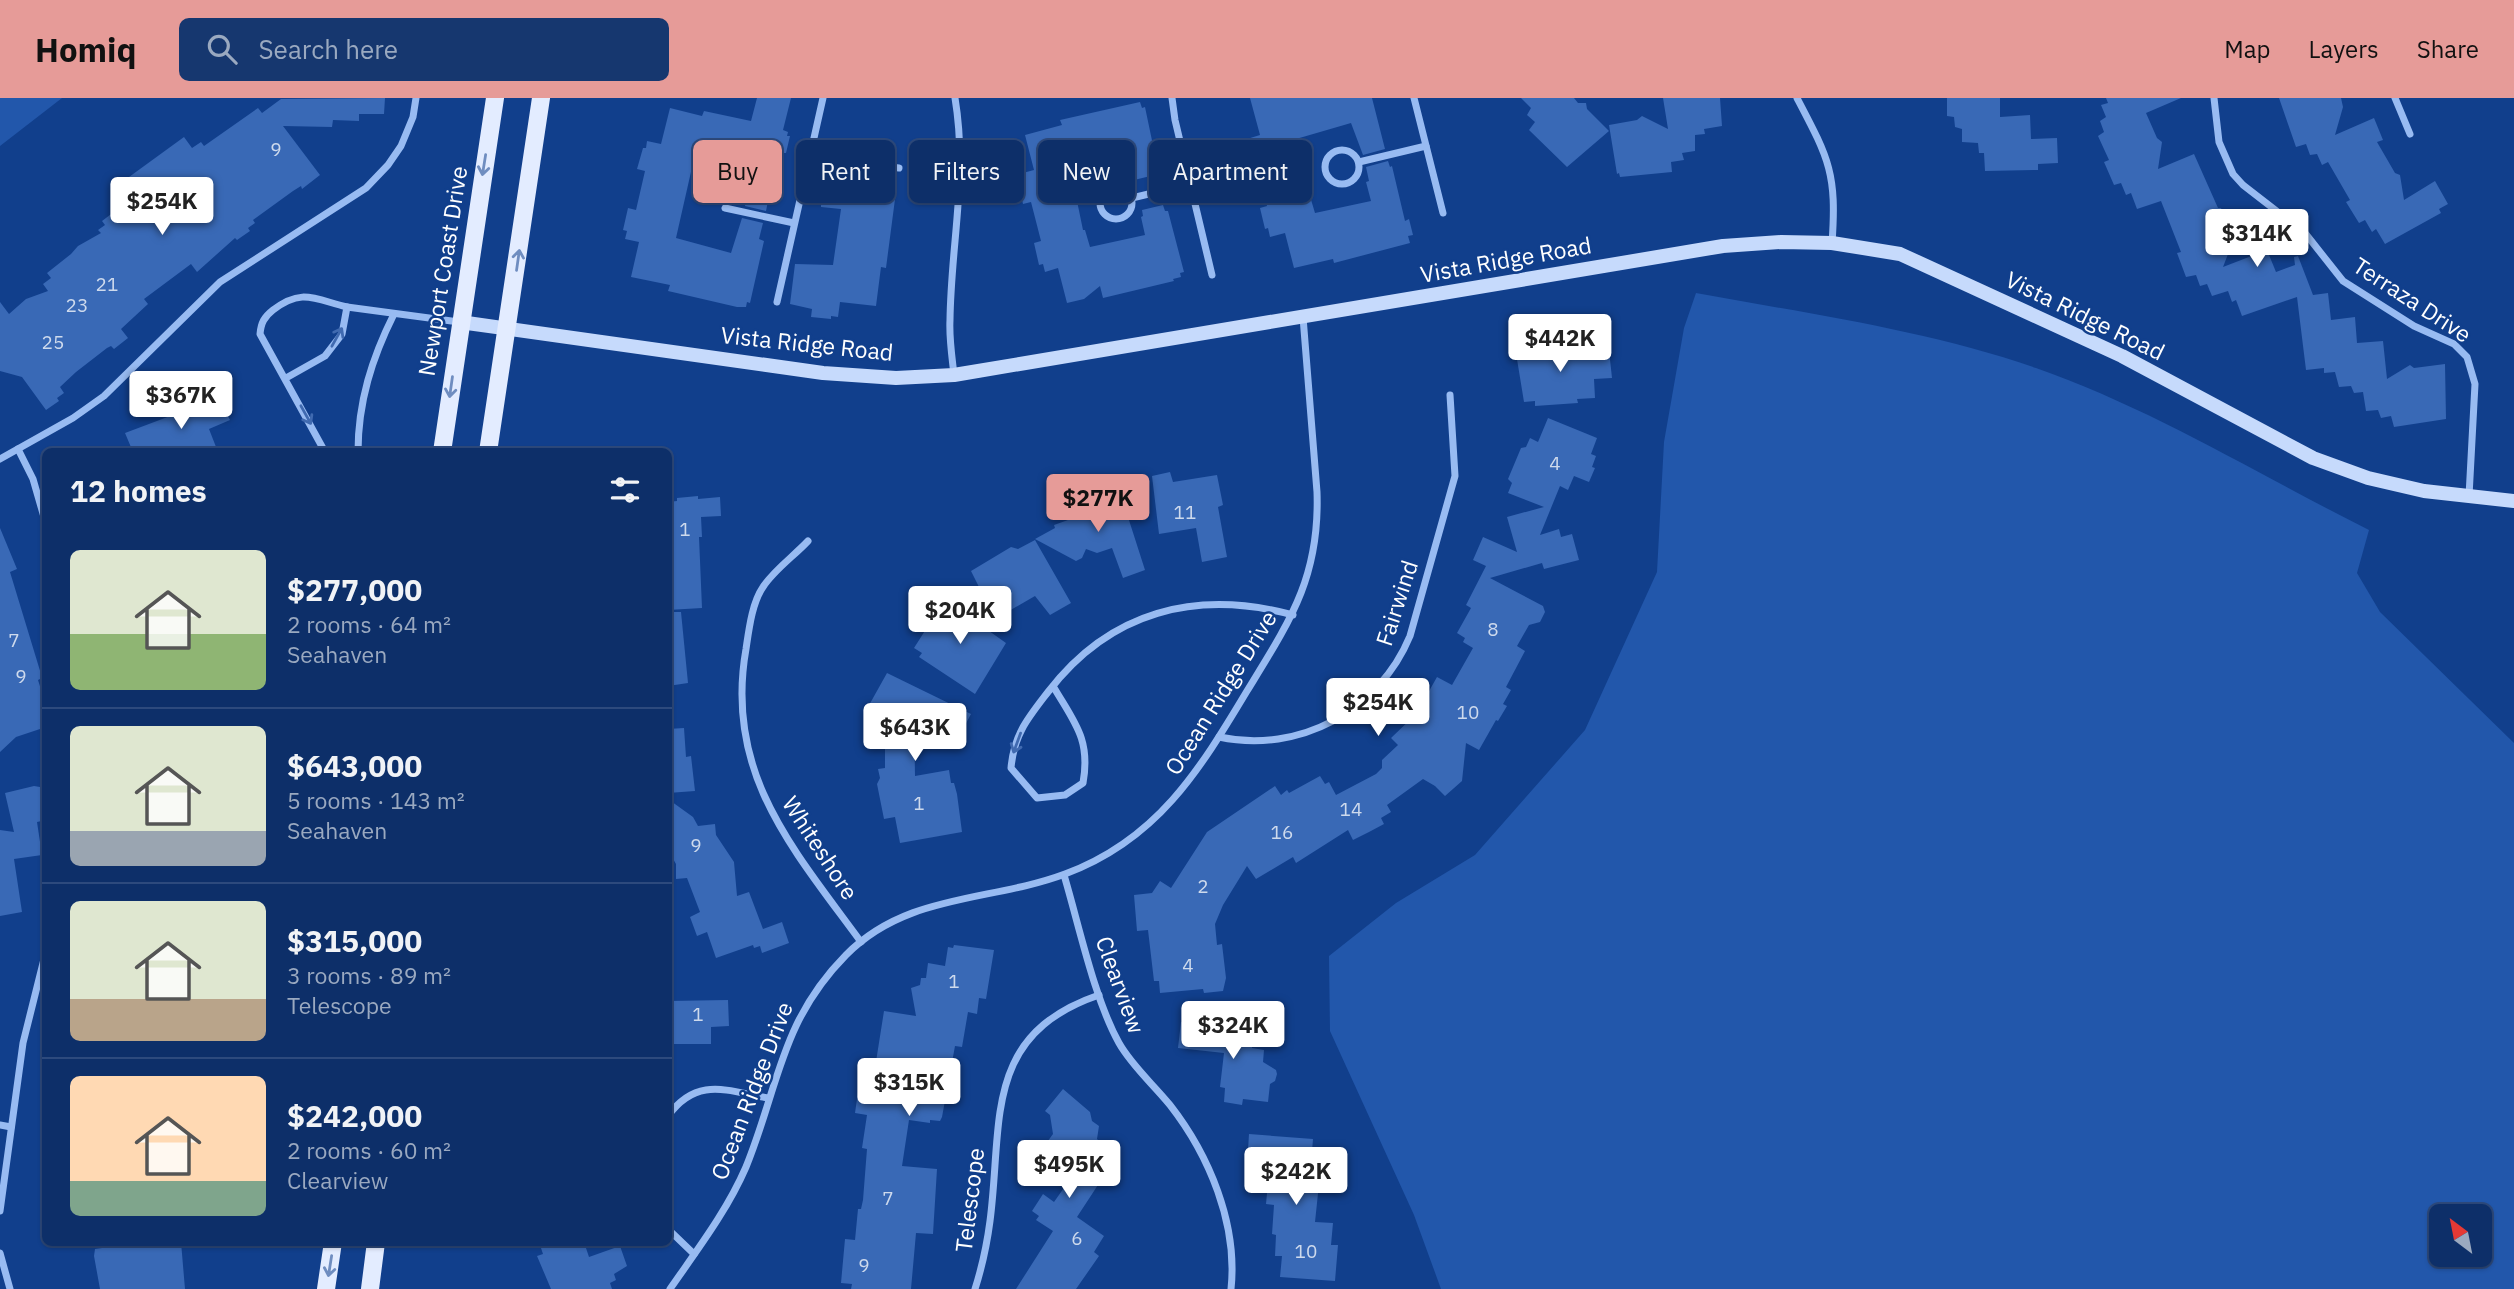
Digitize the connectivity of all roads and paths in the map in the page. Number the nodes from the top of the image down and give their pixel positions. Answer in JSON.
{"nodes":[{"id":1,"x":416,"y":98,"type":"edge"},
{"id":2,"x":495,"y":98,"type":"edge"},
{"id":3,"x":541,"y":98,"type":"edge"},
{"id":4,"x":823,"y":98,"type":"edge"},
{"id":5,"x":955,"y":98,"type":"edge"},
{"id":6,"x":1172,"y":98,"type":"edge"},
{"id":7,"x":1415,"y":98,"type":"edge"},
{"id":8,"x":1797,"y":98,"type":"edge"},
{"id":9,"x":2214,"y":98,"type":"edge"},
{"id":10,"x":2395,"y":98,"type":"edge"},
{"id":11,"x":2410,"y":134,"type":"dead end"},
{"id":12,"x":814,"y":140,"type":"edge"},
{"id":13,"x":1181,"y":140,"type":"edge"},
{"id":14,"x":1426,"y":146,"type":"junction"},
{"id":15,"x":1359,"y":162,"type":"junction"},
{"id":16,"x":895,"y":168,"type":"edge"},
{"id":17,"x":899,"y":168,"type":"dead end"},
{"id":18,"x":1132,"y":198,"type":"joint"},
{"id":19,"x":799,"y":203,"type":"edge"},
{"id":20,"x":1195,"y":203,"type":"edge"},
{"id":21,"x":725,"y":208,"type":"dead end"},
{"id":22,"x":1443,"y":212,"type":"dead end"},
{"id":23,"x":794,"y":223,"type":"junction"},
{"id":24,"x":1832,"y":243,"type":"junction"},
{"id":25,"x":1212,"y":275,"type":"dead end"},
{"id":26,"x":776,"y":302,"type":"dead end"},
{"id":27,"x":347,"y":307,"type":"junction"},
{"id":28,"x":394,"y":314,"type":"junction"},
{"id":29,"x":1303,"y":317,"type":"junction"},
{"id":30,"x":460,"y":322,"type":"junction"},
{"id":31,"x":508,"y":328,"type":"junction"},
{"id":32,"x":954,"y":375,"type":"junction"},
{"id":33,"x":286,"y":378,"type":"junction"},
{"id":34,"x":1450,"y":395,"type":"dead end"},
{"id":35,"x":323,"y":448,"type":"edge"},
{"id":36,"x":358,"y":448,"type":"edge"},
{"id":37,"x":443,"y":448,"type":"edge"},
{"id":38,"x":489,"y":448,"type":"edge"},
{"id":39,"x":18,"y":449,"type":"junction"},
{"id":40,"x":0,"y":459,"type":"edge"},
{"id":41,"x":2469,"y":497,"type":"junction"},
{"id":42,"x":2514,"y":501,"type":"edge"},
{"id":43,"x":42,"y":510,"type":"edge"},
{"id":44,"x":808,"y":541,"type":"dead end"},
{"id":45,"x":1293,"y":615,"type":"junction"},
{"id":46,"x":1053,"y":686,"type":"junction"},
{"id":47,"x":1219,"y":737,"type":"junction"},
{"id":48,"x":1064,"y":875,"type":"junction"},
{"id":49,"x":861,"y":942,"type":"junction"},
{"id":50,"x":42,"y":967,"type":"edge"},
{"id":51,"x":1099,"y":995,"type":"junction"},
{"id":52,"x":768,"y":1098,"type":"junction"},
{"id":53,"x":672,"y":1112,"type":"edge"},
{"id":54,"x":0,"y":1125,"type":"edge"},
{"id":55,"x":11,"y":1127,"type":"junction"},
{"id":56,"x":0,"y":1211,"type":"edge"},
{"id":57,"x":672,"y":1233,"type":"edge"},
{"id":58,"x":332,"y":1246,"type":"edge"},
{"id":59,"x":375,"y":1246,"type":"edge"},
{"id":60,"x":0,"y":1253,"type":"edge"},
{"id":61,"x":694,"y":1254,"type":"junction"},
{"id":62,"x":10,"y":1289,"type":"edge"},
{"id":63,"x":326,"y":1289,"type":"edge"},
{"id":64,"x":370,"y":1289,"type":"edge"},
{"id":65,"x":670,"y":1289,"type":"edge"},
{"id":66,"x":975,"y":1289,"type":"edge"},
{"id":67,"x":1231,"y":1289,"type":"edge"}],
"edges":[{"from":1,"to":39,"type":"street"},
{"from":2,"to":30,"type":"main road","name":"Newport Coast Drive","one_way":true},
{"from":31,"to":3,"type":"main road","one_way":true},
{"from":4,"to":12,"type":"street"},
{"from":5,"to":32,"type":"street"},
{"from":6,"to":13,"type":"street"},
{"from":7,"to":14,"type":"street"},
{"from":8,"to":24,"type":"street"},
{"from":9,"to":41,"type":"street","name":"Terraza Drive"},
{"from":10,"to":11,"type":"street"},
{"from":14,"to":15,"type":"street"},
{"from":14,"to":22,"type":"street"},
{"from":15,"to":15,"type":"street"},
{"from":16,"to":17,"type":"street"},
{"from":18,"to":18,"type":"street"},
{"from":19,"to":23,"type":"street"},
{"from":20,"to":25,"type":"street"},
{"from":21,"to":23,"type":"street"},
{"from":23,"to":26,"type":"street"},
{"from":24,"to":29,"type":"street","name":"Vista Ridge Road"},
{"from":24,"to":41,"type":"street","name":"Vista Ridge Road"},
{"from":27,"to":28,"type":"street"},
{"from":33,"to":27,"type":"street","one_way":true},
{"from":27,"to":33,"type":"street"},
{"from":28,"to":30,"type":"street"},
{"from":28,"to":36,"type":"street"},
{"from":29,"to":32,"type":"street","name":"Vista Ridge Road"},
{"from":29,"to":45,"type":"street","name":"Ocean Ridge Drive"},
{"from":30,"to":31,"type":"street","name":"Vista Ridge Road"},
{"from":30,"to":37,"type":"main road","name":"Newport Coast Drive","one_way":true},
{"from":31,"to":32,"type":"street","name":"Vista Ridge Road"},
{"from":31,"to":38,"type":"main road"},
{"from":33,"to":35,"type":"street","one_way":true},
{"from":34,"to":47,"type":"street","name":"Fairwind"},
{"from":39,"to":40,"type":"street"},
{"from":39,"to":43,"type":"street"},
{"from":41,"to":42,"type":"street","name":"Vista Ridge Road"},
{"from":44,"to":49,"type":"street","name":"Whiteshore"},
{"from":45,"to":46,"type":"street"},
{"from":45,"to":47,"type":"street","name":"Ocean Ridge Drive"},
{"from":46,"to":46,"type":"street","one_way":true},
{"from":47,"to":48,"type":"street","name":"Ocean Ridge Drive"},
{"from":48,"to":49,"type":"street","name":"Ocean Ridge Drive"},
{"from":48,"to":51,"type":"street","name":"Clearview"},
{"from":49,"to":52,"type":"street","name":"Ocean Ridge Drive"},
{"from":50,"to":55,"type":"street"},
{"from":51,"to":66,"type":"street","name":"Telescope"},
{"from":51,"to":67,"type":"street","name":"Clearview"},
{"from":52,"to":53,"type":"street"},
{"from":52,"to":61,"type":"street","name":"Ocean Ridge Drive"},
{"from":54,"to":55,"type":"street"},
{"from":55,"to":56,"type":"street"},
{"from":57,"to":61,"type":"street"},
{"from":58,"to":63,"type":"main road","one_way":true},
{"from":59,"to":64,"type":"main road"},
{"from":60,"to":62,"type":"street"},
{"from":61,"to":65,"type":"street","name":"Ocean Ridge Drive"}]}
